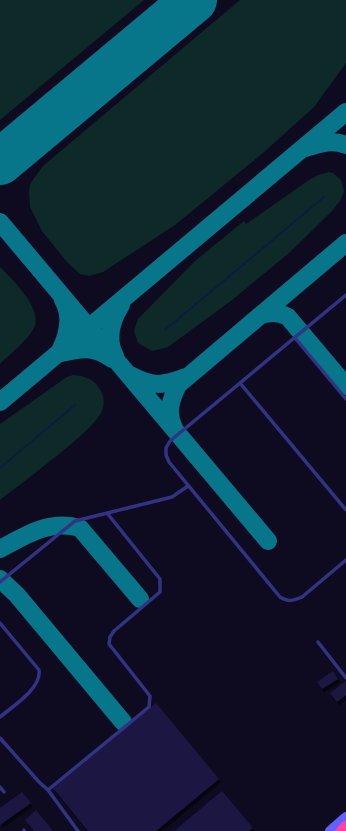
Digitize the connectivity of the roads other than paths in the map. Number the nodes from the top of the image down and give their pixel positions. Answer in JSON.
{"nodes":[{"id":1,"x":346,"y":295,"type":"edge"},
{"id":2,"x":294,"y":338,"type":"junction"},
{"id":3,"x":240,"y":383,"type":"junction"},
{"id":4,"x":346,"y":399,"type":"edge"},
{"id":5,"x":188,"y":486,"type":"junction"},
{"id":6,"x":346,"y":510,"type":"edge"},
{"id":7,"x":108,"y":513,"type":"junction"},
{"id":8,"x":346,"y":560,"type":"edge"},
{"id":9,"x":0,"y":582,"type":"edge"},
{"id":10,"x":0,"y":622,"type":"edge"},
{"id":11,"x":318,"y":642,"type":"dead end"},
{"id":12,"x":346,"y":678,"type":"edge"},
{"id":13,"x":0,"y":717,"type":"edge"},
{"id":14,"x":0,"y":738,"type":"edge"},
{"id":15,"x":0,"y":787,"type":"edge"},
{"id":16,"x":48,"y":790,"type":"junction"},
{"id":17,"x":4,"y":792,"type":"dead end"},
{"id":18,"x":346,"y":817,"type":"edge"},
{"id":19,"x":346,"y":827,"type":"edge"},
{"id":20,"x":78,"y":831,"type":"edge"},
{"id":21,"x":330,"y":831,"type":"edge"},
{"id":22,"x":342,"y":831,"type":"edge"}],
"edges":[{"from":1,"to":2,"type":"lane"},
{"from":2,"to":3,"type":"lane"},
{"from":2,"to":4,"type":"lane"},
{"from":3,"to":5,"type":"lane"},
{"from":3,"to":6,"type":"lane"},
{"from":5,"to":7,"type":"lane"},
{"from":5,"to":8,"type":"lane"},
{"from":7,"to":9,"type":"lane"},
{"from":7,"to":16,"type":"lane"},
{"from":10,"to":13,"type":"lane"},
{"from":11,"to":12,"type":"lane"},
{"from":14,"to":16,"type":"lane"},
{"from":15,"to":17,"type":"lane"},
{"from":16,"to":20,"type":"lane"},
{"from":18,"to":21,"type":"main road"},
{"from":19,"to":22,"type":"highway"}]}
